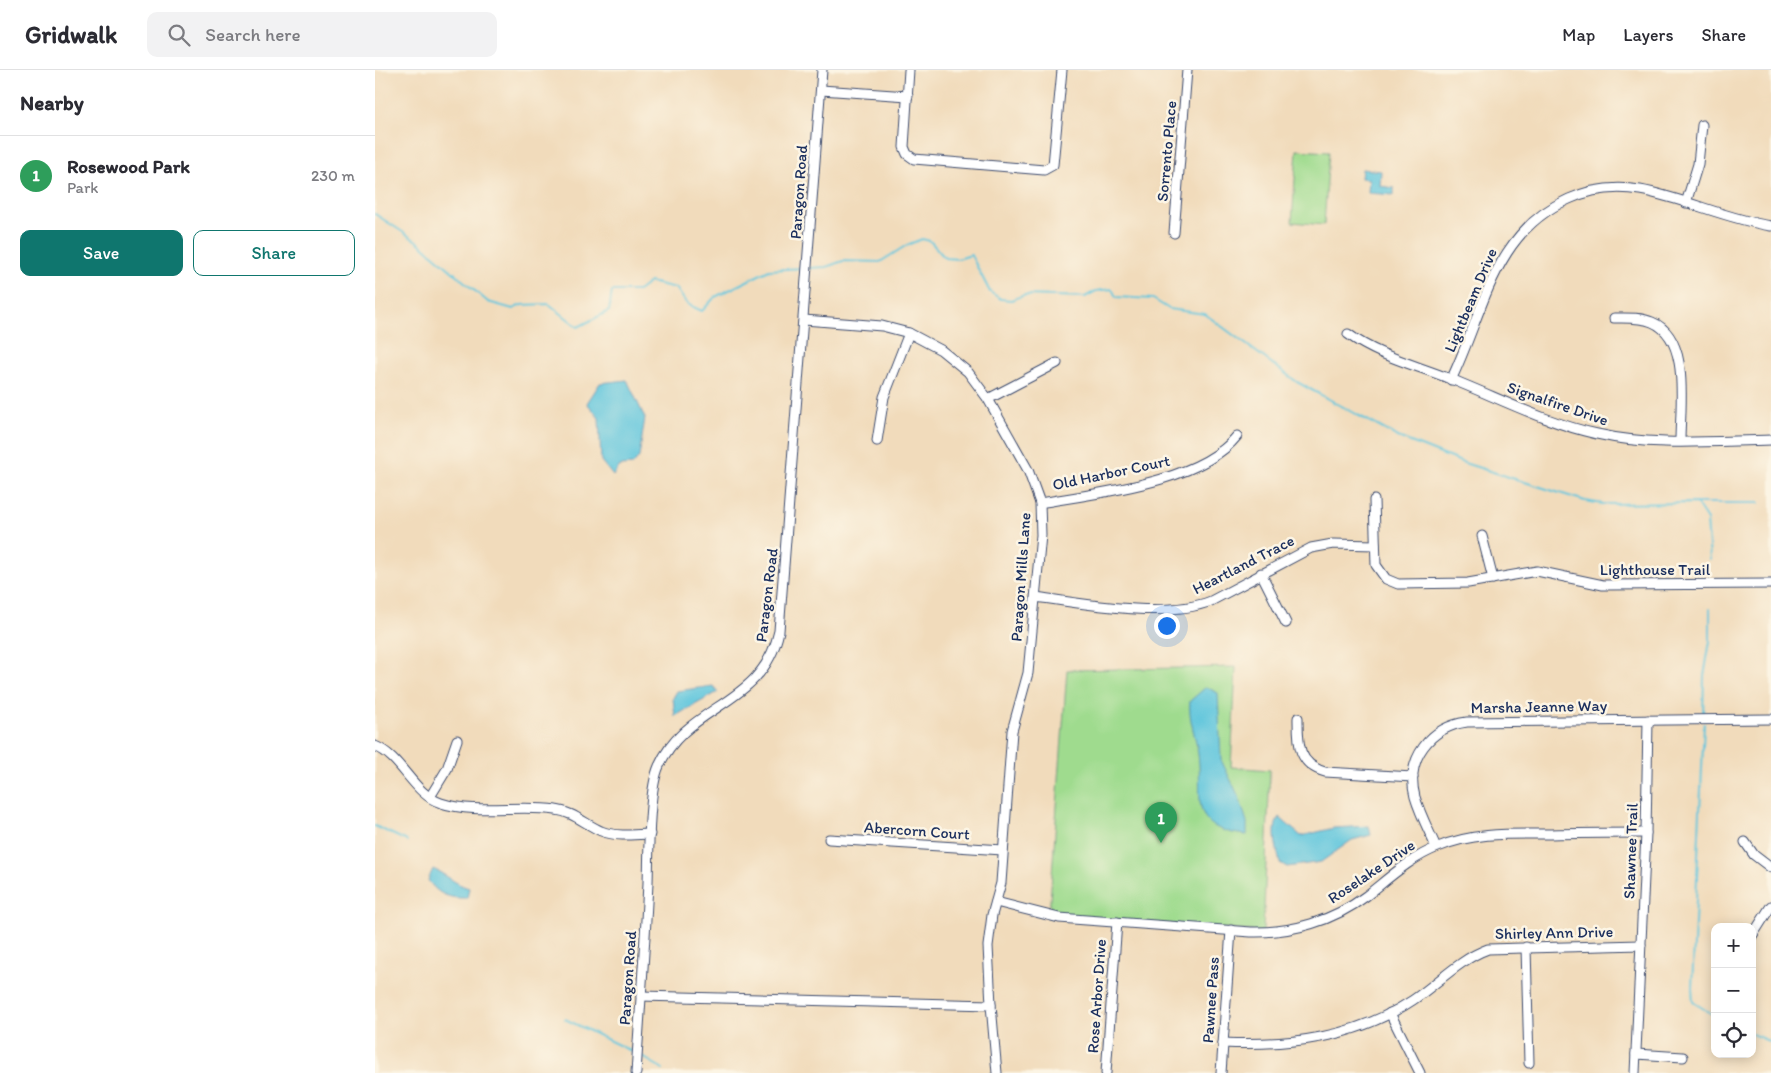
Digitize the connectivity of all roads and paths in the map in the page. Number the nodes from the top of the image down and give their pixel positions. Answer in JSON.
{"nodes":[{"id":1,"x":822,"y":70,"type":"edge"},
{"id":2,"x":909,"y":70,"type":"edge"},
{"id":3,"x":1062,"y":70,"type":"edge"},
{"id":4,"x":1187,"y":70,"type":"edge"},
{"id":5,"x":821,"y":90,"type":"junction"},
{"id":6,"x":908,"y":96,"type":"junction"},
{"id":7,"x":1702,"y":125,"type":"dead end"},
{"id":8,"x":1685,"y":203,"type":"junction"},
{"id":9,"x":1771,"y":226,"type":"edge"},
{"id":10,"x":1174,"y":233,"type":"dead end"},
{"id":11,"x":1613,"y":318,"type":"dead end"},
{"id":12,"x":804,"y":320,"type":"junction"},
{"id":13,"x":909,"y":333,"type":"junction"},
{"id":14,"x":1348,"y":334,"type":"dead end"},
{"id":15,"x":1057,"y":363,"type":"dead end"},
{"id":16,"x":1451,"y":380,"type":"junction"},
{"id":17,"x":988,"y":399,"type":"junction"},
{"id":18,"x":1237,"y":436,"type":"dead end"},
{"id":19,"x":1771,"y":440,"type":"edge"},
{"id":20,"x":877,"y":441,"type":"dead end"},
{"id":21,"x":1680,"y":441,"type":"junction"},
{"id":22,"x":1374,"y":500,"type":"dead end"},
{"id":23,"x":1040,"y":503,"type":"junction"},
{"id":24,"x":1483,"y":536,"type":"dead end"},
{"id":25,"x":1375,"y":544,"type":"junction"},
{"id":26,"x":1261,"y":573,"type":"junction"},
{"id":27,"x":1493,"y":579,"type":"junction"},
{"id":28,"x":1771,"y":584,"type":"edge"},
{"id":29,"x":1036,"y":597,"type":"junction"},
{"id":30,"x":1286,"y":623,"type":"dead end"},
{"id":31,"x":1298,"y":718,"type":"dead end"},
{"id":32,"x":1771,"y":718,"type":"edge"},
{"id":33,"x":1648,"y":720,"type":"junction"},
{"id":34,"x":457,"y":740,"type":"dead end"},
{"id":35,"x":375,"y":746,"type":"edge"},
{"id":36,"x":1413,"y":777,"type":"junction"},
{"id":37,"x":430,"y":797,"type":"junction"},
{"id":38,"x":1646,"y":833,"type":"junction"},
{"id":39,"x":650,"y":834,"type":"junction"},
{"id":40,"x":829,"y":839,"type":"dead end"},
{"id":41,"x":1745,"y":842,"type":"dead end"},
{"id":42,"x":1437,"y":847,"type":"junction"},
{"id":43,"x":1003,"y":850,"type":"junction"},
{"id":44,"x":1771,"y":868,"type":"edge"},
{"id":45,"x":996,"y":902,"type":"junction"},
{"id":46,"x":1771,"y":906,"type":"edge"},
{"id":47,"x":1117,"y":922,"type":"junction"},
{"id":48,"x":1231,"y":930,"type":"junction"},
{"id":49,"x":1756,"y":930,"type":"edge"},
{"id":50,"x":1641,"y":946,"type":"junction"},
{"id":51,"x":1526,"y":947,"type":"junction"},
{"id":52,"x":641,"y":996,"type":"junction"},
{"id":53,"x":991,"y":1004,"type":"junction"},
{"id":54,"x":1390,"y":1013,"type":"junction"},
{"id":55,"x":1223,"y":1043,"type":"junction"},
{"id":56,"x":1636,"y":1054,"type":"junction"},
{"id":57,"x":1683,"y":1057,"type":"dead end"},
{"id":58,"x":1529,"y":1063,"type":"dead end"},
{"id":59,"x":636,"y":1073,"type":"edge"},
{"id":60,"x":997,"y":1073,"type":"edge"},
{"id":61,"x":1106,"y":1073,"type":"edge"},
{"id":62,"x":1221,"y":1073,"type":"edge"},
{"id":63,"x":1420,"y":1073,"type":"edge"},
{"id":64,"x":1635,"y":1073,"type":"edge"}],
"edges":[{"from":1,"to":5,"type":"street","name":"Paragon Road"},
{"from":2,"to":6,"type":"street"},
{"from":3,"to":6,"type":"street"},
{"from":4,"to":10,"type":"street","name":"Sorrento Place"},
{"from":5,"to":6,"type":"street"},
{"from":5,"to":12,"type":"street","name":"Paragon Road"},
{"from":7,"to":8,"type":"street"},
{"from":8,"to":9,"type":"street","name":"Lightbeam Drive"},
{"from":8,"to":16,"type":"street","name":"Lightbeam Drive"},
{"from":11,"to":21,"type":"street"},
{"from":12,"to":13,"type":"street","name":"Paragon Mills Lane"},
{"from":12,"to":39,"type":"street","name":"Paragon Road"},
{"from":13,"to":17,"type":"street","name":"Paragon Mills Lane"},
{"from":13,"to":20,"type":"street"},
{"from":14,"to":16,"type":"street","name":"Signalfire Drive"},
{"from":15,"to":17,"type":"street"},
{"from":16,"to":21,"type":"street","name":"Signalfire Drive"},
{"from":17,"to":23,"type":"street","name":"Paragon Mills Lane"},
{"from":18,"to":23,"type":"street","name":"Old Harbor Court"},
{"from":19,"to":21,"type":"street","name":"Signalfire Drive"},
{"from":22,"to":25,"type":"street","name":"Lighthouse Trail"},
{"from":23,"to":29,"type":"street","name":"Paragon Mills Lane"},
{"from":24,"to":27,"type":"street"},
{"from":25,"to":26,"type":"street","name":"Heartland Trace"},
{"from":25,"to":27,"type":"street","name":"Lighthouse Trail"},
{"from":26,"to":29,"type":"street","name":"Heartland Trace"},
{"from":26,"to":30,"type":"street"},
{"from":27,"to":28,"type":"street","name":"Lighthouse Trail"},
{"from":29,"to":43,"type":"street","name":"Paragon Mills Lane"},
{"from":31,"to":36,"type":"street"},
{"from":32,"to":33,"type":"street","name":"Marsha Jeanne Way"},
{"from":33,"to":36,"type":"street","name":"Marsha Jeanne Way"},
{"from":33,"to":38,"type":"street","name":"Shawnee Trail"},
{"from":34,"to":37,"type":"street"},
{"from":35,"to":37,"type":"street"},
{"from":36,"to":42,"type":"street","name":"Marsha Jeanne Way"},
{"from":37,"to":39,"type":"street"},
{"from":38,"to":42,"type":"street","name":"Roselake Drive"},
{"from":38,"to":50,"type":"street","name":"Shawnee Trail"},
{"from":39,"to":52,"type":"street","name":"Paragon Road"},
{"from":40,"to":43,"type":"street","name":"Abercorn Court"},
{"from":41,"to":44,"type":"street"},
{"from":42,"to":48,"type":"street","name":"Roselake Drive"},
{"from":43,"to":45,"type":"street","name":"Paragon Mills Lane"},
{"from":45,"to":47,"type":"street","name":"Roselake Drive"},
{"from":45,"to":53,"type":"street","name":"Paragon Mills Lane"},
{"from":46,"to":49,"type":"street"},
{"from":47,"to":48,"type":"street","name":"Roselake Drive"},
{"from":47,"to":61,"type":"street","name":"Rose Arbor Drive"},
{"from":48,"to":55,"type":"street","name":"Pawnee Pass"},
{"from":50,"to":51,"type":"street","name":"Shirley Ann Drive"},
{"from":50,"to":56,"type":"street","name":"Shawnee Trail"},
{"from":51,"to":54,"type":"street","name":"Shirley Ann Drive"},
{"from":51,"to":58,"type":"street"},
{"from":52,"to":53,"type":"street"},
{"from":52,"to":59,"type":"street","name":"Paragon Road"},
{"from":53,"to":60,"type":"street","name":"Paragon Mills Lane"},
{"from":54,"to":55,"type":"street","name":"Shirley Ann Drive"},
{"from":54,"to":63,"type":"street"},
{"from":55,"to":62,"type":"street","name":"Pawnee Pass"},
{"from":56,"to":57,"type":"street"},
{"from":56,"to":64,"type":"street","name":"Shawnee Trail"}]}
